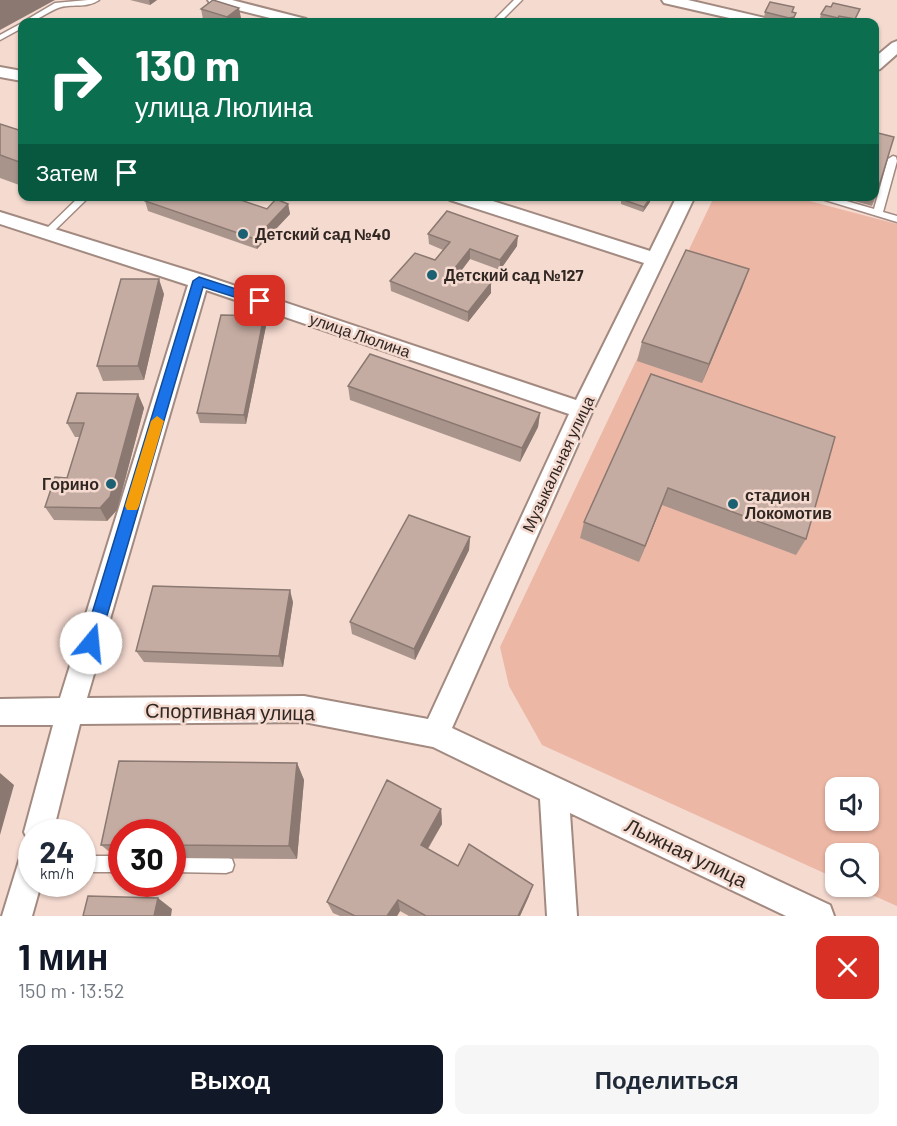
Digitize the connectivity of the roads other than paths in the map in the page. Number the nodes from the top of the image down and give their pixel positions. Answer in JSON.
{"nodes":[{"id":1,"x":95,"y":0,"type":"edge"},
{"id":2,"x":215,"y":0,"type":"edge"},
{"id":3,"x":518,"y":0,"type":"edge"},
{"id":4,"x":669,"y":0,"type":"edge"},
{"id":5,"x":34,"y":18,"type":"edge"},
{"id":6,"x":285,"y":18,"type":"edge"},
{"id":7,"x":500,"y":18,"type":"edge"},
{"id":8,"x":748,"y":18,"type":"edge"},
{"id":9,"x":18,"y":27,"type":"edge"},
{"id":10,"x":0,"y":38,"type":"edge"},
{"id":11,"x":0,"y":72,"type":"edge"},
{"id":12,"x":18,"y":75,"type":"edge"},
{"id":13,"x":893,"y":159,"type":"edge"},
{"id":14,"x":81,"y":201,"type":"edge"},
{"id":15,"x":472,"y":201,"type":"edge"},
{"id":16,"x":683,"y":201,"type":"edge"},
{"id":17,"x":834,"y":201,"type":"edge"},
{"id":18,"x":878,"y":213,"type":"junction"},
{"id":19,"x":0,"y":218,"type":"edge"},
{"id":20,"x":897,"y":219,"type":"edge"},
{"id":21,"x":46,"y":233,"type":"junction"},
{"id":22,"x":654,"y":258,"type":"junction"},
{"id":23,"x":199,"y":281,"type":"junction"},
{"id":24,"x":582,"y":410,"type":"junction"},
{"id":25,"x":70,"y":711,"type":"junction"},
{"id":26,"x":0,"y":712,"type":"edge"},
{"id":27,"x":435,"y":734,"type":"junction"},
{"id":28,"x":554,"y":789,"type":"junction"},
{"id":29,"x":42,"y":819,"type":"edge"},
{"id":30,"x":186,"y":864,"type":"edge"},
{"id":31,"x":226,"y":865,"type":"edge"},
{"id":32,"x":22,"y":897,"type":"edge"},
{"id":33,"x":17,"y":916,"type":"edge"},
{"id":34,"x":562,"y":916,"type":"edge"},
{"id":35,"x":819,"y":916,"type":"edge"}],
"edges":[{"from":1,"to":5,"type":"lane"},
{"from":2,"to":6,"type":"street"},
{"from":3,"to":7,"type":"lane"},
{"from":4,"to":8,"type":"street"},
{"from":9,"to":10,"type":"lane"},
{"from":11,"to":12,"type":"street"},
{"from":13,"to":18,"type":"lane"},
{"from":14,"to":21,"type":"lane"},
{"from":15,"to":22,"type":"street"},
{"from":16,"to":22,"type":"street","name":"Музыкальная улица"},
{"from":17,"to":18,"type":"lane"},
{"from":18,"to":20,"type":"lane"},
{"from":19,"to":21,"type":"street","name":"улица Люлина"},
{"from":21,"to":23,"type":"street","name":"улица Люлина"},
{"from":22,"to":24,"type":"street","name":"Музыкальная улица"},
{"from":23,"to":24,"type":"street","name":"улица Люлина"},
{"from":23,"to":25,"type":"street"},
{"from":24,"to":27,"type":"street","name":"Музыкальная улица"},
{"from":25,"to":26,"type":"street","name":"Спортивная улица"},
{"from":25,"to":27,"type":"street","name":"Спортивная улица"},
{"from":25,"to":29,"type":"street"},
{"from":27,"to":28,"type":"street","name":"Спортивная улица"},
{"from":28,"to":34,"type":"street"},
{"from":28,"to":35,"type":"street","name":"Лыжная улица"},
{"from":30,"to":31,"type":"lane"},
{"from":32,"to":33,"type":"street"}]}
